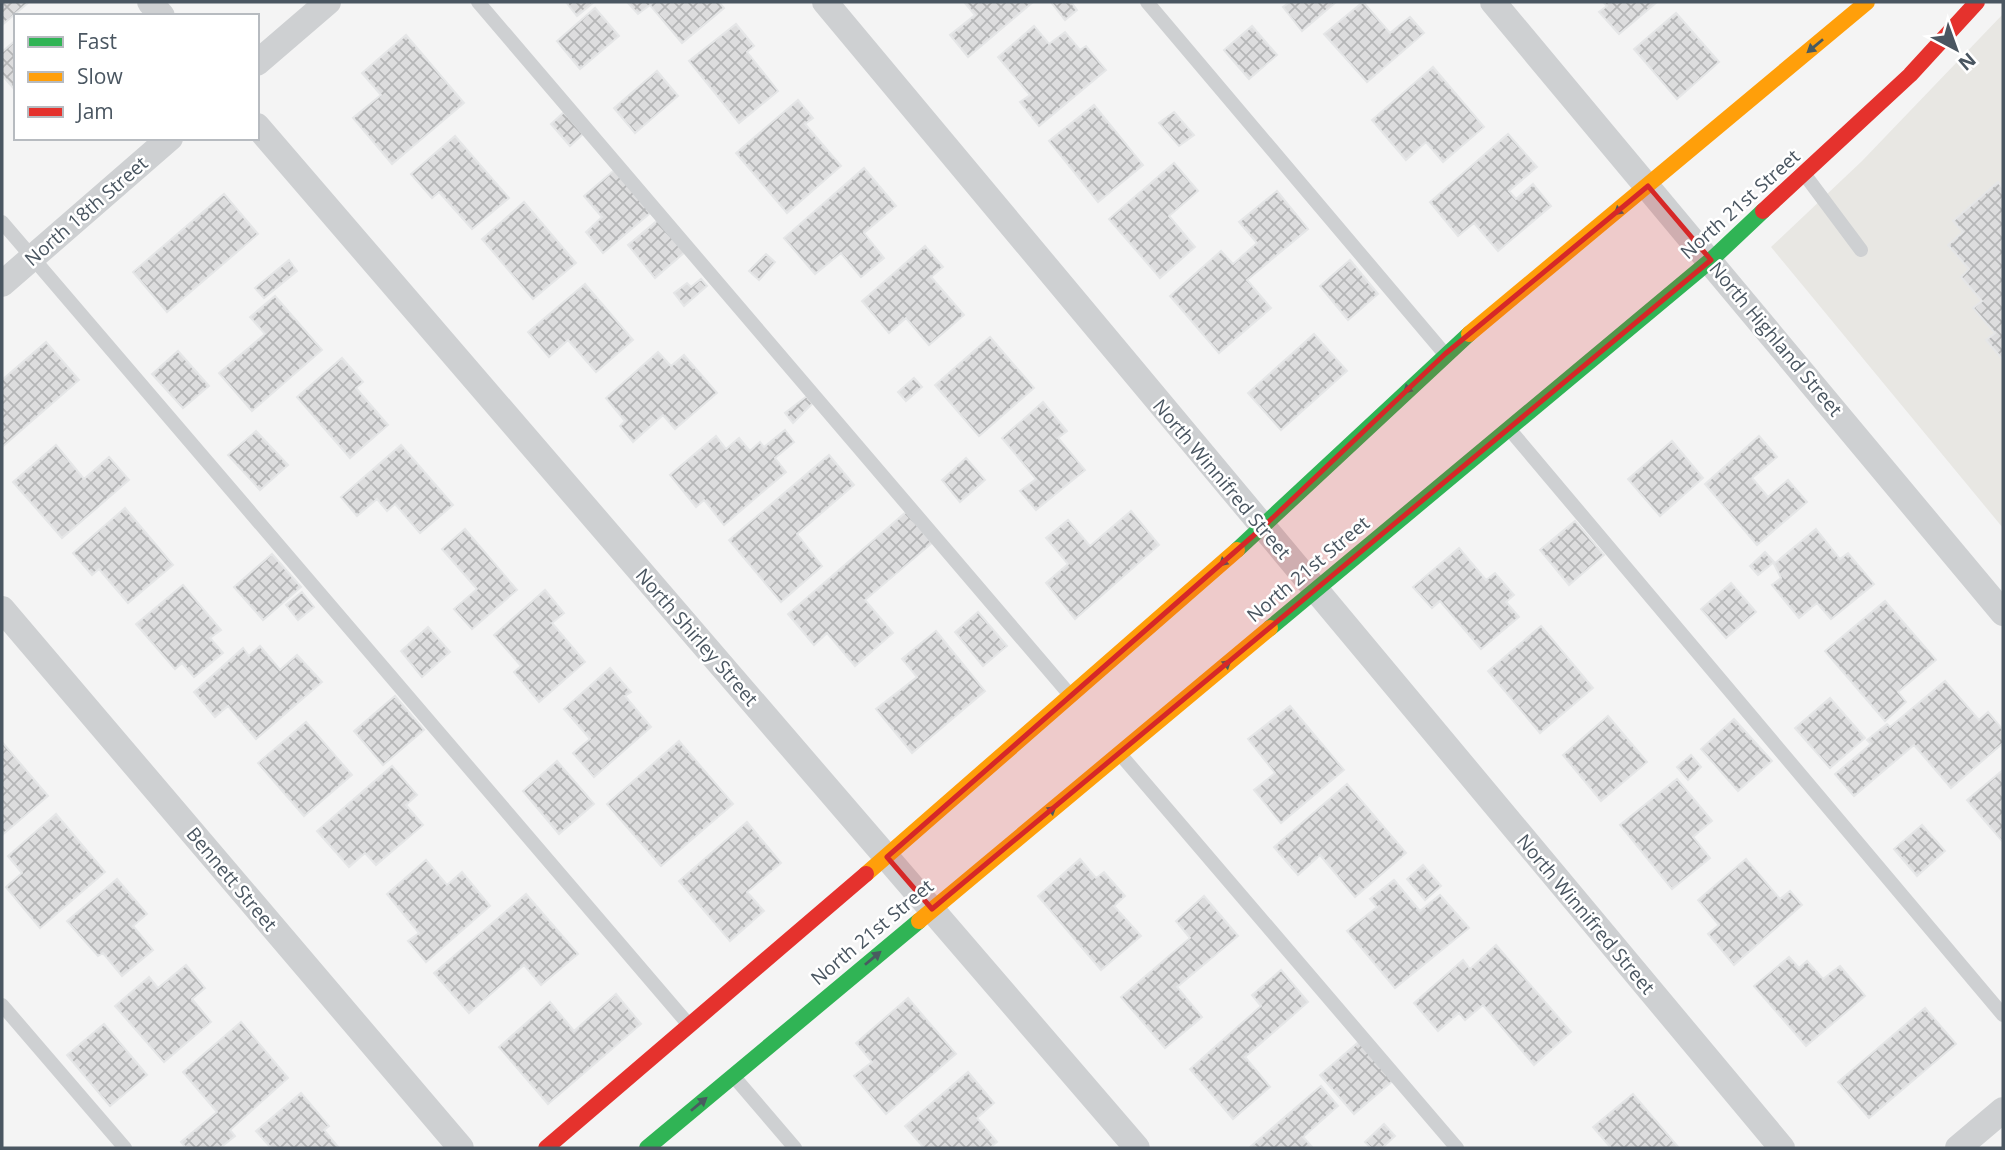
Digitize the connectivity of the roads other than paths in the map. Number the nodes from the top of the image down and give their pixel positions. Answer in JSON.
{"nodes":[{"id":1,"x":328,"y":2,"type":"edge"},
{"id":2,"x":478,"y":2,"type":"edge"},
{"id":3,"x":825,"y":2,"type":"edge"},
{"id":4,"x":1147,"y":2,"type":"edge"},
{"id":5,"x":1493,"y":2,"type":"edge"},
{"id":6,"x":1977,"y":2,"type":"edge"},
{"id":7,"x":1859,"y":4,"type":"edge"},
{"id":8,"x":259,"y":61,"type":"edge"},
{"id":9,"x":259,"y":129,"type":"edge"},
{"id":10,"x":168,"y":140,"type":"edge"},
{"id":11,"x":1804,"y":174,"type":"junction"},
{"id":12,"x":1648,"y":186,"type":"junction"},
{"id":13,"x":2,"y":222,"type":"edge"},
{"id":14,"x":1861,"y":250,"type":"dead end"},
{"id":15,"x":32,"y":258,"type":"junction"},
{"id":16,"x":1711,"y":260,"type":"junction"},
{"id":17,"x":2,"y":284,"type":"edge"},
{"id":18,"x":1445,"y":354,"type":"junction"},
{"id":19,"x":1508,"y":429,"type":"junction"},
{"id":20,"x":1262,"y":528,"type":"junction"},
{"id":21,"x":1314,"y":591,"type":"junction"},
{"id":22,"x":2,"y":609,"type":"edge"},
{"id":23,"x":2003,"y":613,"type":"edge"},
{"id":24,"x":1072,"y":697,"type":"junction"},
{"id":25,"x":1119,"y":753,"type":"junction"},
{"id":26,"x":887,"y":857,"type":"junction"},
{"id":27,"x":932,"y":909,"type":"junction"},
{"id":28,"x":2,"y":1005,"type":"edge"},
{"id":29,"x":2003,"y":1015,"type":"edge"},
{"id":30,"x":690,"y":1026,"type":"junction"},
{"id":31,"x":733,"y":1076,"type":"junction"},
{"id":32,"x":2003,"y":1110,"type":"edge"},
{"id":33,"x":125,"y":1148,"type":"edge"},
{"id":34,"x":461,"y":1148,"type":"edge"},
{"id":35,"x":546,"y":1148,"type":"edge"},
{"id":36,"x":647,"y":1148,"type":"edge"},
{"id":37,"x":795,"y":1148,"type":"edge"},
{"id":38,"x":1137,"y":1148,"type":"edge"},
{"id":39,"x":1457,"y":1148,"type":"edge"},
{"id":40,"x":1783,"y":1148,"type":"edge"},
{"id":41,"x":1958,"y":1148,"type":"edge"}],
"edges":[{"from":1,"to":8,"type":"street"},
{"from":2,"to":24,"type":"lane"},
{"from":3,"to":20,"type":"street","name":"North Winnifred Street"},
{"from":4,"to":18,"type":"lane"},
{"from":5,"to":12,"type":"street","name":"North Highland Street"},
{"from":6,"to":11,"type":"main road","name":"North 21st Street"},
{"from":7,"to":12,"type":"main road","one_way":true},
{"from":9,"to":26,"type":"street","name":"North Shirley Street"},
{"from":10,"to":15,"type":"street","name":"North 18th Street"},
{"from":11,"to":14,"type":"lane"},
{"from":11,"to":16,"type":"main road","name":"North 21st Street"},
{"from":12,"to":16,"type":"street","name":"North Highland Street"},
{"from":12,"to":18,"type":"main road","one_way":true},
{"from":13,"to":15,"type":"lane"},
{"from":15,"to":17,"type":"street","name":"North 18th Street"},
{"from":15,"to":30,"type":"lane"},
{"from":16,"to":19,"type":"main road","name":"North 21st Street"},
{"from":16,"to":23,"type":"street","name":"North Highland Street"},
{"from":18,"to":20,"type":"main road","one_way":true},
{"from":19,"to":21,"type":"main road","name":"North 21st Street"},
{"from":19,"to":29,"type":"lane"},
{"from":20,"to":21,"type":"street","name":"North Winnifred Street"},
{"from":20,"to":24,"type":"main road","one_way":true},
{"from":25,"to":21,"type":"main road","name":"North 21st Street","one_way":true},
{"from":21,"to":40,"type":"street","name":"North Winnifred Street"},
{"from":22,"to":34,"type":"street","name":"Bennett Street"},
{"from":24,"to":26,"type":"main road"},
{"from":27,"to":25,"type":"main road","name":"North 21st Street","one_way":true},
{"from":25,"to":39,"type":"lane"},
{"from":26,"to":27,"type":"street","name":"North Shirley Street"},
{"from":26,"to":30,"type":"main road"},
{"from":31,"to":27,"type":"main road","name":"North 21st Street","one_way":true},
{"from":27,"to":38,"type":"street","name":"North Shirley Street"},
{"from":28,"to":33,"type":"lane"},
{"from":30,"to":35,"type":"main road"},
{"from":36,"to":31,"type":"main road","name":"North 21st Street","one_way":true},
{"from":31,"to":37,"type":"lane"},
{"from":32,"to":41,"type":"street"}]}
